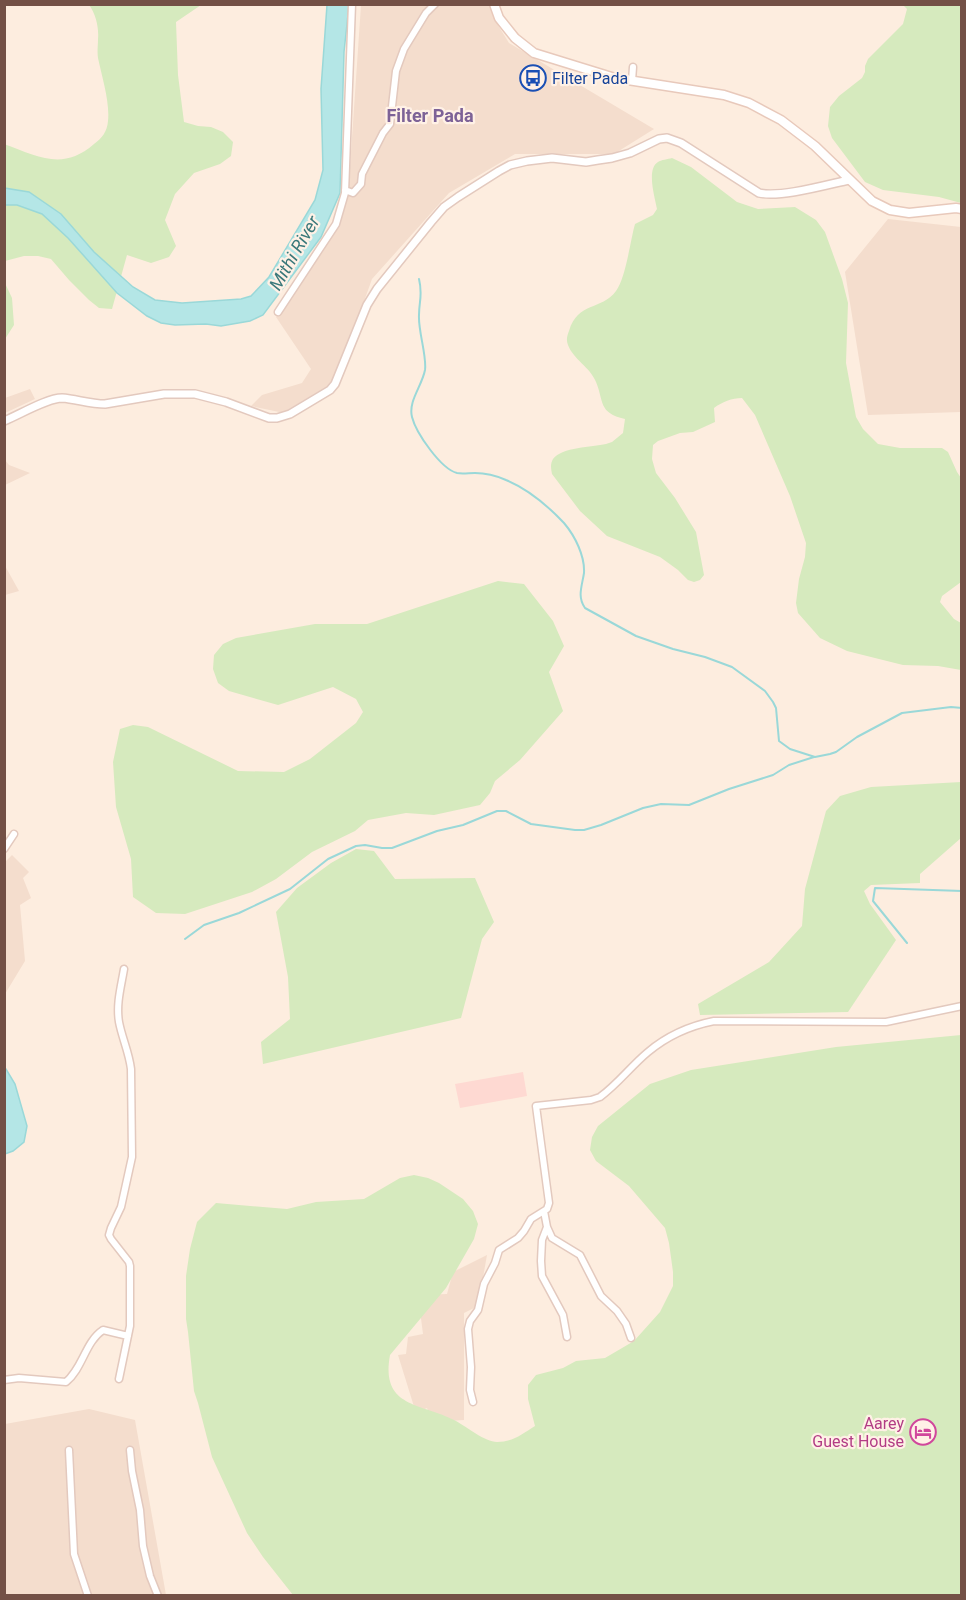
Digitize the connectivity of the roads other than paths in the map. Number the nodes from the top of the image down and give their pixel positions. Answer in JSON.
{"nodes":[{"id":1,"x":352,"y":4,"type":"edge"},
{"id":2,"x":435,"y":4,"type":"edge"},
{"id":3,"x":494,"y":4,"type":"edge"},
{"id":4,"x":633,"y":67,"type":"dead end"},
{"id":5,"x":632,"y":81,"type":"junction"},
{"id":6,"x":849,"y":180,"type":"junction"},
{"id":7,"x":345,"y":190,"type":"junction"},
{"id":8,"x":962,"y":209,"type":"edge"},
{"id":9,"x":278,"y":312,"type":"dead end"},
{"id":10,"x":4,"y":421,"type":"edge"},
{"id":11,"x":14,"y":834,"type":"dead end"},
{"id":12,"x":4,"y":849,"type":"edge"},
{"id":13,"x":124,"y":969,"type":"dead end"},
{"id":14,"x":962,"y":1006,"type":"edge"},
{"id":15,"x":544,"y":1211,"type":"junction"},
{"id":16,"x":547,"y":1227,"type":"junction"},
{"id":17,"x":128,"y":1336,"type":"junction"},
{"id":18,"x":567,"y":1337,"type":"dead end"},
{"id":19,"x":631,"y":1338,"type":"dead end"},
{"id":20,"x":119,"y":1379,"type":"dead end"},
{"id":21,"x":4,"y":1380,"type":"edge"},
{"id":22,"x":473,"y":1402,"type":"dead end"},
{"id":23,"x":69,"y":1450,"type":"dead end"},
{"id":24,"x":130,"y":1450,"type":"dead end"},
{"id":25,"x":88,"y":1596,"type":"edge"},
{"id":26,"x":159,"y":1596,"type":"edge"}],
"edges":[{"from":1,"to":7,"type":"street"},
{"from":2,"to":7,"type":"street"},
{"from":3,"to":5,"type":"main road"},
{"from":4,"to":5,"type":"street"},
{"from":5,"to":6,"type":"main road"},
{"from":6,"to":8,"type":"main road"},
{"from":6,"to":10,"type":"street"},
{"from":7,"to":9,"type":"street"},
{"from":11,"to":12,"type":"street"},
{"from":13,"to":17,"type":"street"},
{"from":14,"to":15,"type":"street"},
{"from":15,"to":16,"type":"street"},
{"from":15,"to":22,"type":"street"},
{"from":16,"to":18,"type":"street"},
{"from":16,"to":19,"type":"street"},
{"from":17,"to":20,"type":"street"},
{"from":17,"to":21,"type":"street"},
{"from":23,"to":25,"type":"street"},
{"from":24,"to":26,"type":"street"}]}
